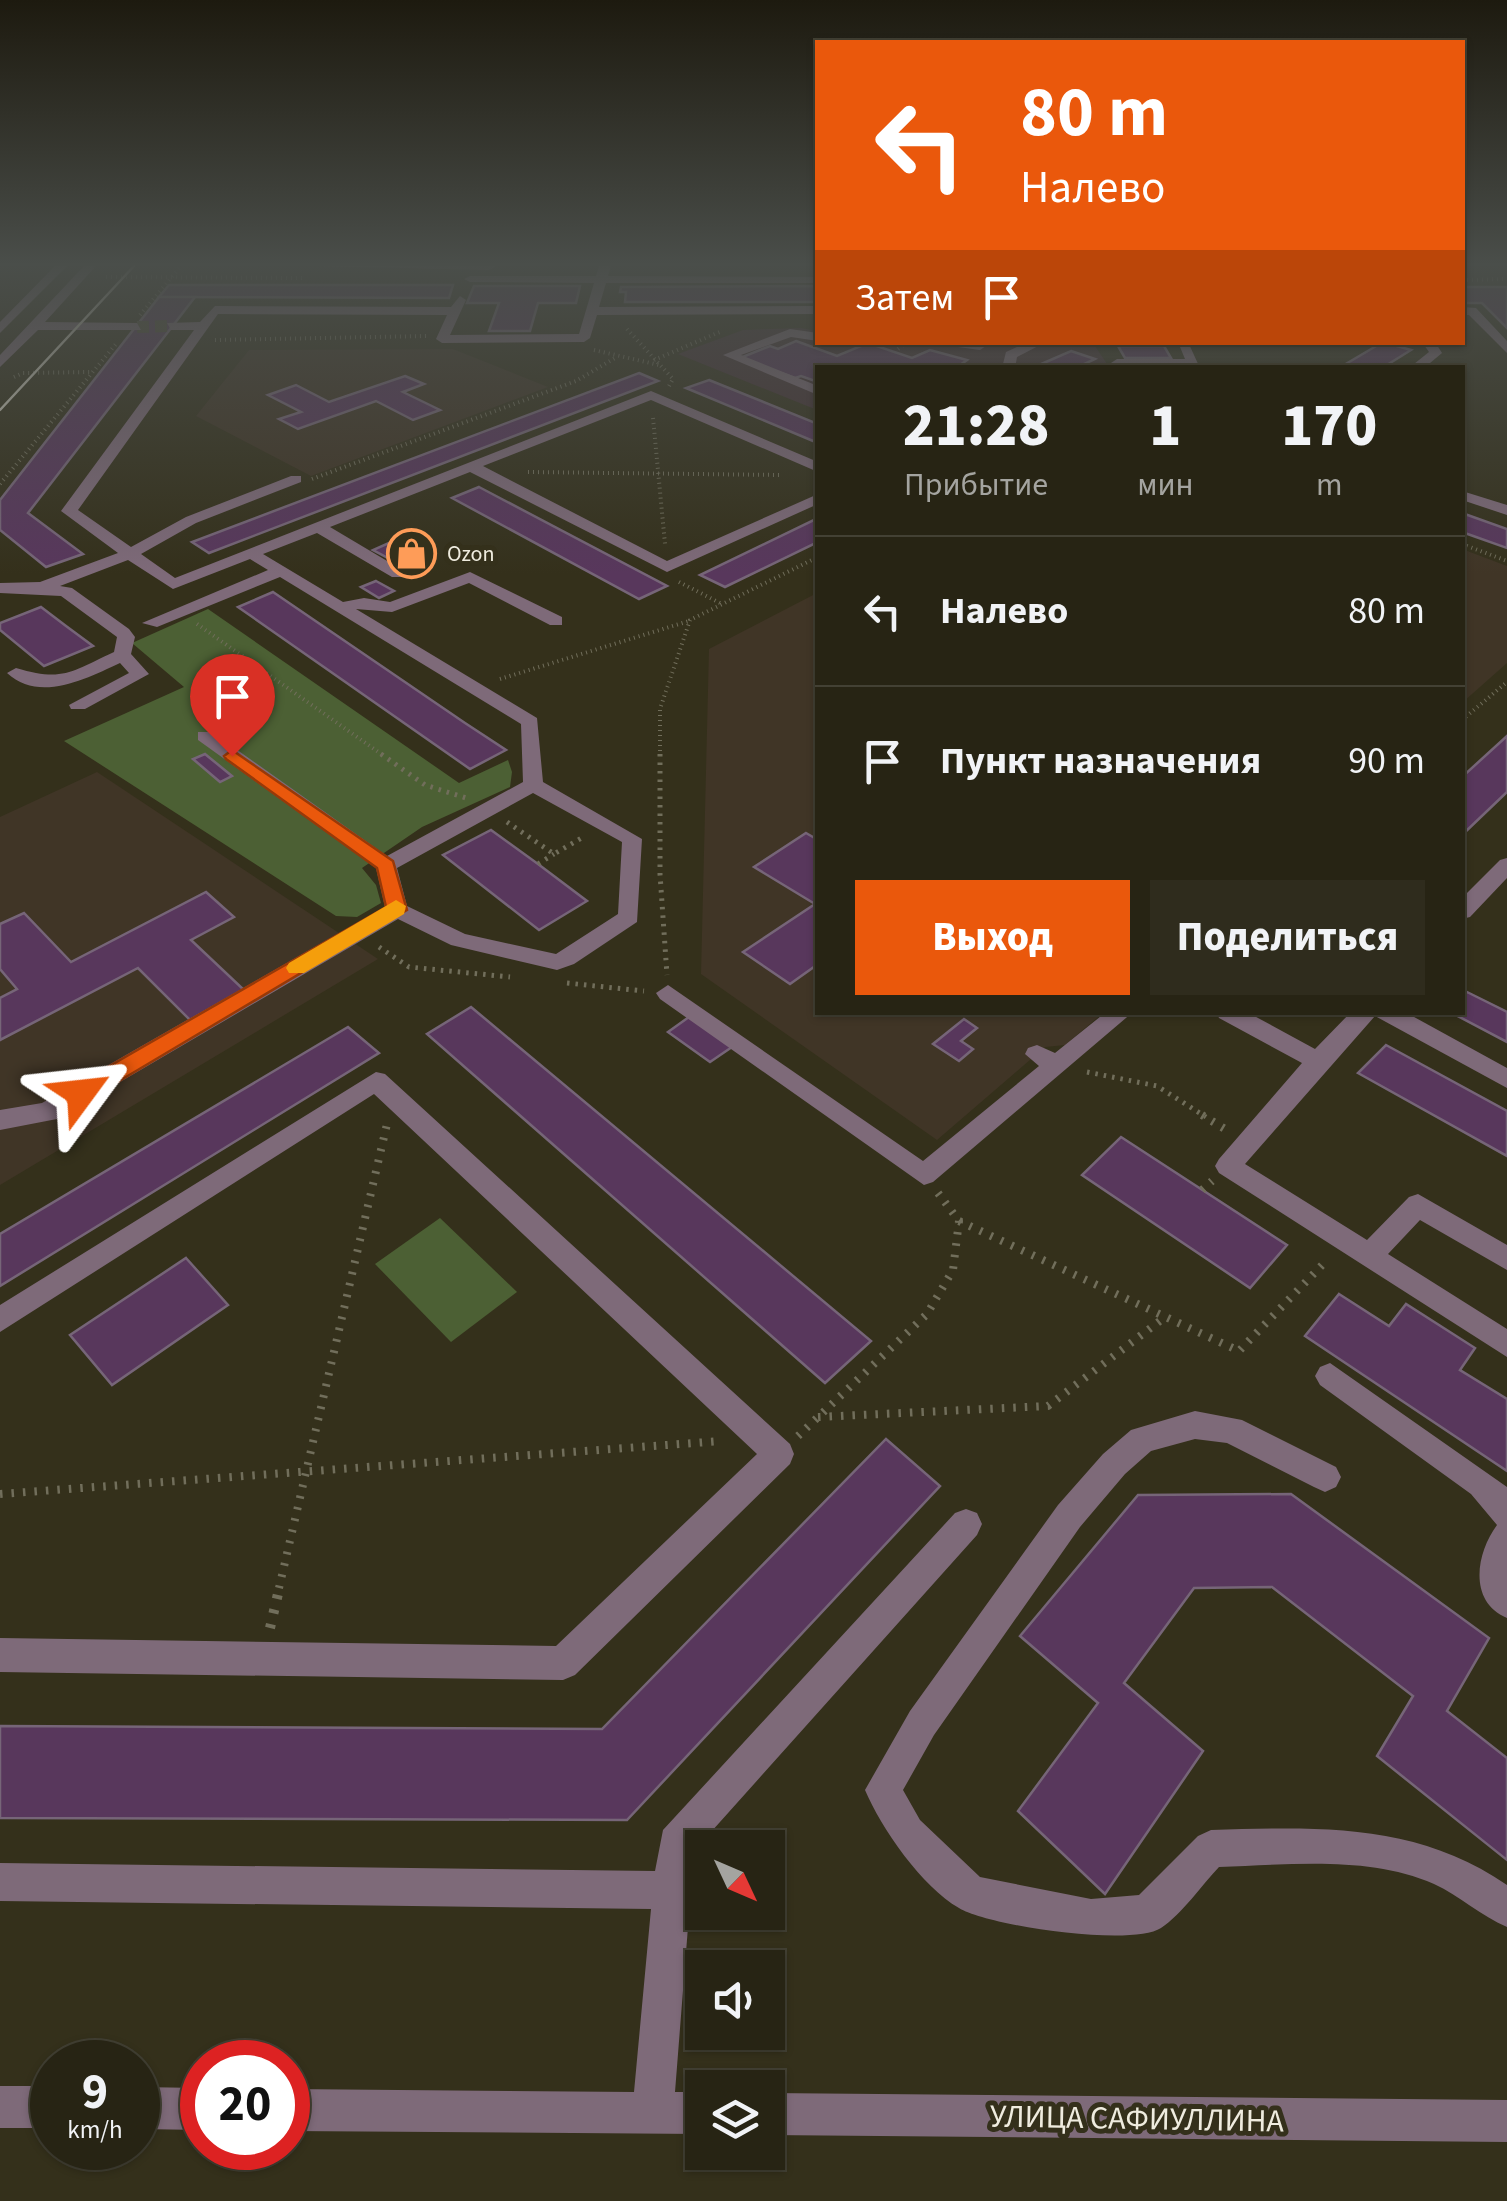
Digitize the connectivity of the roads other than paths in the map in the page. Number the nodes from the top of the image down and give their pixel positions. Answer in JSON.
{"nodes":[{"id":1,"x":172,"y":369,"type":"edge"},
{"id":2,"x":764,"y":369,"type":"edge"},
{"id":3,"x":815,"y":389,"type":"edge"},
{"id":4,"x":815,"y":467,"type":"edge"},
{"id":5,"x":475,"y":468,"type":"junction"},
{"id":6,"x":296,"y":479,"type":"road end"},
{"id":7,"x":1465,"y":496,"type":"edge"},
{"id":8,"x":815,"y":499,"type":"edge"},
{"id":9,"x":1506,"y":509,"type":"edge"},
{"id":10,"x":317,"y":526,"type":"junction"},
{"id":11,"x":251,"y":552,"type":"junction"},
{"id":12,"x":130,"y":554,"type":"junction"},
{"id":13,"x":281,"y":571,"type":"junction"},
{"id":14,"x":398,"y":574,"type":"dead end"},
{"id":15,"x":0,"y":588,"type":"edge"},
{"id":16,"x":42,"y":588,"type":"junction"},
{"id":17,"x":341,"y":607,"type":"junction"},
{"id":18,"x":556,"y":620,"type":"dead end"},
{"id":19,"x":151,"y":624,"type":"dead end"},
{"id":20,"x":122,"y":655,"type":"junction"},
{"id":21,"x":16,"y":673,"type":"dead end"},
{"id":22,"x":78,"y":704,"type":"dead end"},
{"id":23,"x":205,"y":736,"type":"dead end"},
{"id":24,"x":533,"y":786,"type":"junction"},
{"id":25,"x":386,"y":865,"type":"junction"},
{"id":26,"x":1507,"y":865,"type":"edge"},
{"id":27,"x":1465,"y":909,"type":"edge"},
{"id":28,"x":397,"y":910,"type":"junction"},
{"id":29,"x":668,"y":993,"type":"road end"},
{"id":30,"x":1117,"y":1015,"type":"edge"},
{"id":31,"x":1233,"y":1015,"type":"edge"},
{"id":32,"x":1363,"y":1015,"type":"edge"},
{"id":33,"x":1391,"y":1015,"type":"edge"},
{"id":34,"x":1318,"y":1061,"type":"junction"},
{"id":35,"x":1507,"y":1078,"type":"edge"},
{"id":36,"x":0,"y":1120,"type":"edge"},
{"id":37,"x":1357,"y":1248,"type":"junction"},
{"id":38,"x":1507,"y":1259,"type":"edge"},
{"id":39,"x":0,"y":1320,"type":"edge"},
{"id":40,"x":1507,"y":1344,"type":"edge"},
{"id":41,"x":1330,"y":1376,"type":"dead end"},
{"id":42,"x":1326,"y":1477,"type":"dead end"},
{"id":43,"x":1507,"y":1514,"type":"edge"},
{"id":44,"x":966,"y":1524,"type":"dead end"},
{"id":45,"x":1507,"y":1537,"type":"edge"},
{"id":46,"x":1507,"y":1601,"type":"edge"},
{"id":47,"x":0,"y":1655,"type":"edge"},
{"id":48,"x":0,"y":1882,"type":"edge"},
{"id":49,"x":672,"y":1890,"type":"junction"},
{"id":50,"x":1507,"y":1908,"type":"edge"},
{"id":51,"x":0,"y":2107,"type":"edge"},
{"id":52,"x":30,"y":2108,"type":"edge"},
{"id":53,"x":310,"y":2110,"type":"edge"},
{"id":54,"x":653,"y":2113,"type":"junction"},
{"id":55,"x":685,"y":2114,"type":"edge"},
{"id":56,"x":785,"y":2114,"type":"edge"},
{"id":57,"x":1507,"y":2122,"type":"edge"}],
"edges":[{"from":1,"to":12,"type":"street"},
{"from":2,"to":3,"type":"street"},
{"from":4,"to":5,"type":"street"},
{"from":5,"to":8,"type":"street"},
{"from":5,"to":10,"type":"street"},
{"from":6,"to":12,"type":"street"},
{"from":7,"to":9,"type":"street"},
{"from":10,"to":11,"type":"street"},
{"from":10,"to":14,"type":"street"},
{"from":11,"to":12,"type":"street"},
{"from":11,"to":13,"type":"street"},
{"from":12,"to":16,"type":"street"},
{"from":13,"to":17,"type":"street"},
{"from":13,"to":19,"type":"street"},
{"from":15,"to":16,"type":"street"},
{"from":16,"to":20,"type":"street"},
{"from":17,"to":18,"type":"street"},
{"from":17,"to":24,"type":"street"},
{"from":20,"to":21,"type":"street"},
{"from":20,"to":22,"type":"street"},
{"from":23,"to":25,"type":"street"},
{"from":24,"to":25,"type":"street"},
{"from":24,"to":28,"type":"street"},
{"from":25,"to":28,"type":"street"},
{"from":26,"to":27,"type":"street"},
{"from":28,"to":36,"type":"street"},
{"from":29,"to":30,"type":"street"},
{"from":31,"to":34,"type":"street"},
{"from":32,"to":34,"type":"street"},
{"from":33,"to":35,"type":"street"},
{"from":34,"to":37,"type":"street"},
{"from":37,"to":38,"type":"street"},
{"from":37,"to":40,"type":"street"},
{"from":39,"to":47,"type":"street"},
{"from":41,"to":43,"type":"street"},
{"from":42,"to":50,"type":"street"},
{"from":44,"to":49,"type":"street"},
{"from":45,"to":46,"type":"street"},
{"from":48,"to":49,"type":"street"},
{"from":49,"to":54,"type":"street"},
{"from":51,"to":52,"type":"street"},
{"from":53,"to":54,"type":"street"},
{"from":54,"to":55,"type":"street"},
{"from":56,"to":57,"type":"street","name":"УЛИЦА САФИУЛЛИНА"}]}
